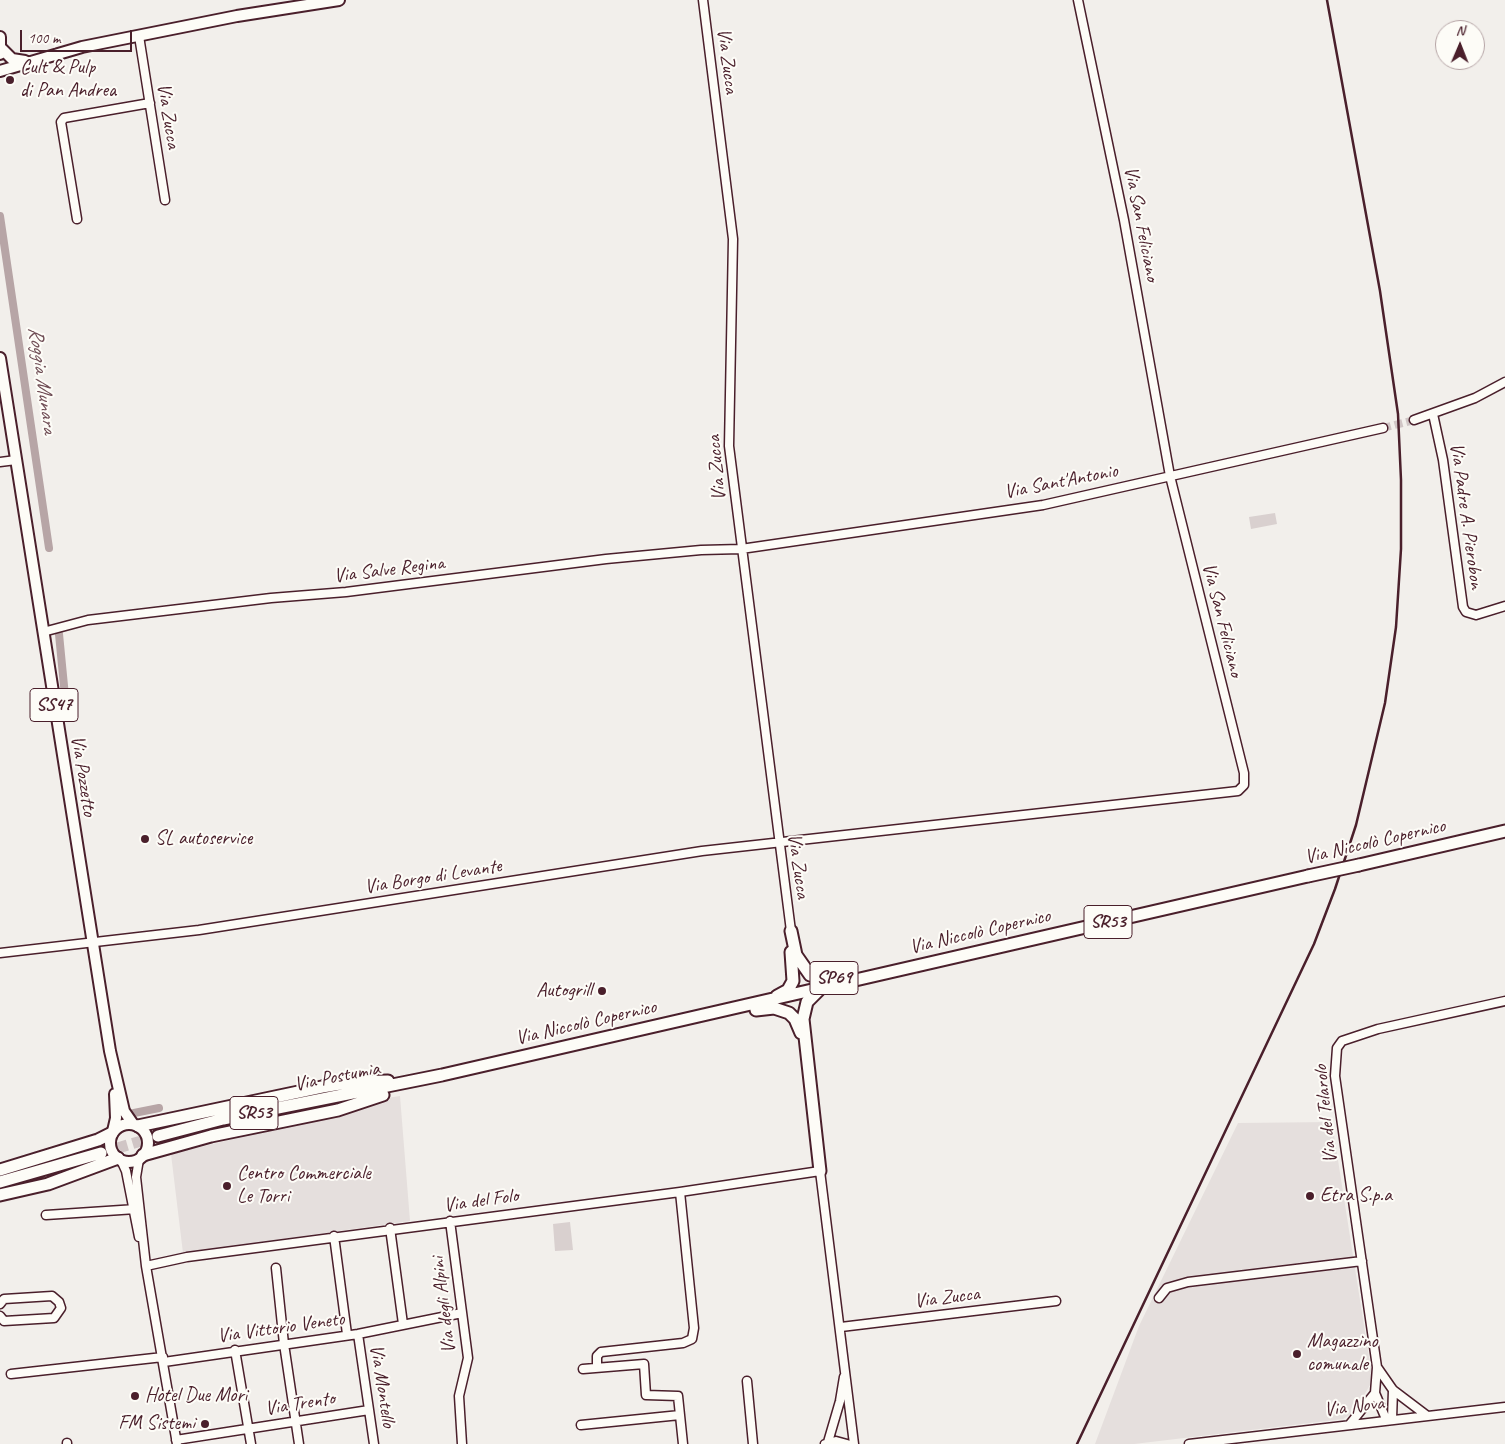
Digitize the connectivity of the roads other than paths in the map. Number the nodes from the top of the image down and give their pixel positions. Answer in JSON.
{"nodes":[{"id":1,"x":339,"y":0,"type":"edge"},
{"id":2,"x":703,"y":0,"type":"edge"},
{"id":3,"x":1078,"y":0,"type":"edge"},
{"id":4,"x":139,"y":36,"type":"junction"},
{"id":5,"x":0,"y":37,"type":"edge"},
{"id":6,"x":1,"y":52,"type":"edge"},
{"id":7,"x":31,"y":60,"type":"junction"},
{"id":8,"x":0,"y":71,"type":"edge"},
{"id":9,"x":150,"y":103,"type":"junction"},
{"id":10,"x":165,"y":200,"type":"dead end"},
{"id":11,"x":77,"y":219,"type":"dead end"},
{"id":12,"x":0,"y":358,"type":"edge"},
{"id":13,"x":1505,"y":382,"type":"edge"},
{"id":14,"x":1433,"y":414,"type":"junction"},
{"id":15,"x":1414,"y":420,"type":"tunnel mouth"},
{"id":16,"x":1383,"y":428,"type":"tunnel mouth"},
{"id":17,"x":16,"y":460,"type":"junction"},
{"id":18,"x":0,"y":462,"type":"edge"},
{"id":19,"x":1170,"y":476,"type":"junction"},
{"id":20,"x":741,"y":549,"type":"junction"},
{"id":21,"x":1505,"y":606,"type":"edge"},
{"id":22,"x":43,"y":632,"type":"junction"},
{"id":23,"x":1505,"y":831,"type":"edge"},
{"id":24,"x":778,"y":844,"type":"junction"},
{"id":25,"x":790,"y":931,"type":"junction"},
{"id":26,"x":93,"y":944,"type":"junction"},
{"id":27,"x":0,"y":953,"type":"edge"},
{"id":28,"x":908,"y":968,"type":"junction"},
{"id":29,"x":823,"y":988,"type":"junction"},
{"id":30,"x":769,"y":1000,"type":"junction"},
{"id":31,"x":1505,"y":1001,"type":"edge"},
{"id":32,"x":692,"y":1018,"type":"junction"},
{"id":33,"x":804,"y":1044,"type":"junction"},
{"id":34,"x":110,"y":1051,"type":"junction"},
{"id":35,"x":464,"y":1070,"type":"joint"},
{"id":36,"x":442,"y":1076,"type":"junction"},
{"id":37,"x":136,"y":1125,"type":"junction"},
{"id":38,"x":113,"y":1132,"type":"junction"},
{"id":39,"x":158,"y":1136,"type":"tunnel mouth"},
{"id":40,"x":101,"y":1153,"type":"tunnel mouth"},
{"id":41,"x":141,"y":1157,"type":"junction"},
{"id":42,"x":120,"y":1159,"type":"junction"},
{"id":43,"x":0,"y":1170,"type":"edge"},
{"id":44,"x":820,"y":1171,"type":"junction"},
{"id":45,"x":0,"y":1182,"type":"edge"},
{"id":46,"x":680,"y":1192,"type":"junction"},
{"id":47,"x":0,"y":1196,"type":"edge"},
{"id":48,"x":137,"y":1209,"type":"junction"},
{"id":49,"x":46,"y":1215,"type":"dead end"},
{"id":50,"x":450,"y":1221,"type":"junction"},
{"id":51,"x":390,"y":1228,"type":"junction"},
{"id":52,"x":334,"y":1236,"type":"junction"},
{"id":53,"x":1362,"y":1261,"type":"junction"},
{"id":54,"x":146,"y":1266,"type":"junction"},
{"id":55,"x":276,"y":1268,"type":"dead end"},
{"id":56,"x":1159,"y":1298,"type":"dead end"},
{"id":57,"x":1056,"y":1301,"type":"dead end"},
{"id":58,"x":0,"y":1304,"type":"edge"},
{"id":59,"x":462,"y":1313,"type":"junction"},
{"id":60,"x":0,"y":1316,"type":"edge"},
{"id":61,"x":403,"y":1324,"type":"junction"},
{"id":62,"x":841,"y":1327,"type":"junction"},
{"id":63,"x":347,"y":1334,"type":"junction"},
{"id":64,"x":358,"y":1334,"type":"junction"},
{"id":65,"x":284,"y":1344,"type":"junction"},
{"id":66,"x":235,"y":1350,"type":"junction"},
{"id":67,"x":163,"y":1359,"type":"junction"},
{"id":68,"x":597,"y":1367,"type":"junction"},
{"id":69,"x":1377,"y":1367,"type":"junction"},
{"id":70,"x":846,"y":1368,"type":"junction"},
{"id":71,"x":583,"y":1369,"type":"dead end"},
{"id":72,"x":11,"y":1374,"type":"dead end"},
{"id":73,"x":747,"y":1381,"type":"dead end"},
{"id":74,"x":1392,"y":1390,"type":"junction"},
{"id":75,"x":1375,"y":1393,"type":"junction"},
{"id":76,"x":1505,"y":1407,"type":"edge"},
{"id":77,"x":370,"y":1410,"type":"junction"},
{"id":78,"x":680,"y":1415,"type":"junction"},
{"id":79,"x":1426,"y":1415,"type":"junction"},
{"id":80,"x":1389,"y":1419,"type":"junction"},
{"id":81,"x":296,"y":1420,"type":"junction"},
{"id":82,"x":1350,"y":1424,"type":"junction"},
{"id":83,"x":581,"y":1425,"type":"dead end"},
{"id":84,"x":249,"y":1429,"type":"junction"},
{"id":85,"x":176,"y":1442,"type":"edge"},
{"id":86,"x":827,"y":1443,"type":"edge"},
{"id":87,"x":251,"y":1444,"type":"edge"},
{"id":88,"x":299,"y":1444,"type":"edge"},
{"id":89,"x":374,"y":1444,"type":"edge"},
{"id":90,"x":462,"y":1444,"type":"edge"},
{"id":91,"x":683,"y":1444,"type":"edge"},
{"id":92,"x":753,"y":1444,"type":"edge"},
{"id":93,"x":847,"y":1444,"type":"edge"},
{"id":94,"x":854,"y":1444,"type":"edge"},
{"id":95,"x":1189,"y":1444,"type":"edge"}],
"edges":[{"from":1,"to":4,"type":"main road"},
{"from":2,"to":20,"type":"street","name":"Via Zucca","number":"SP69"},
{"from":3,"to":19,"type":"street","name":"Via San Feliciano"},
{"from":4,"to":7,"type":"main road"},
{"from":4,"to":9,"type":"street","name":"Via Zucca"},
{"from":5,"to":6,"type":"main road"},
{"from":6,"to":7,"type":"main road"},
{"from":7,"to":8,"type":"main road"},
{"from":9,"to":10,"type":"street","name":"Via Zucca"},
{"from":9,"to":11,"type":"street"},
{"from":12,"to":17,"type":"main road","name":"Via Pozzetto","number":"SS47"},
{"from":13,"to":14,"type":"street"},
{"from":14,"to":15,"type":"street"},
{"from":14,"to":21,"type":"street","name":"Via Padre A. Pierobon"},
{"from":16,"to":19,"type":"street","name":"Via Sant'Antonio"},
{"from":17,"to":18,"type":"street"},
{"from":17,"to":22,"type":"main road","name":"Via Pozzetto","number":"SS47"},
{"from":19,"to":20,"type":"street","name":"Via Sant'Antonio"},
{"from":19,"to":24,"type":"street","name":"Via San Feliciano"},
{"from":20,"to":22,"type":"street","name":"Via Salve Regina"},
{"from":20,"to":24,"type":"street","name":"Via Zucca","number":"SP69"},
{"from":22,"to":26,"type":"main road","name":"Via Pozzetto","number":"SS47"},
{"from":23,"to":28,"type":"highway","name":"Via Niccolò Copernico","number":"SR53","bridge":true},
{"from":24,"to":25,"type":"street","name":"Via Zucca","number":"SP69"},
{"from":24,"to":26,"type":"street","name":"Via Borgo di Levante"},
{"from":25,"to":28,"type":"highway","number":"SP69"},
{"from":25,"to":30,"type":"highway","number":"SP69"},
{"from":26,"to":27,"type":"street","name":"Via Borgo di Levante"},
{"from":26,"to":34,"type":"main road","name":"Via Pozzetto","number":"SS47"},
{"from":28,"to":29,"type":"highway","name":"Via Niccolò Copernico","number":"SR53"},
{"from":29,"to":30,"type":"highway","name":"Via Niccolò Copernico","number":"SR53"},
{"from":29,"to":33,"type":"highway","number":"SP69"},
{"from":30,"to":32,"type":"highway","name":"Via Niccolò Copernico","number":"SR53"},
{"from":31,"to":53,"type":"street","name":"Via del Telarolo"},
{"from":32,"to":33,"type":"highway","number":"SP69"},
{"from":32,"to":35,"type":"highway","name":"Via Niccolò Copernico","number":"SR53"},
{"from":33,"to":44,"type":"highway","number":"SP69"},
{"from":34,"to":37,"type":"main road","name":"Via Pozzetto","number":"SS47"},
{"from":34,"to":38,"type":"main road","name":"Via Pozzetto","number":"SS47"},
{"from":35,"to":36,"type":"highway","name":"Via Postumia","number":"SR53"},
{"from":36,"to":37,"type":"highway"},
{"from":36,"to":39,"type":"highway","name":"Via Postumia","number":"SR53"},
{"from":36,"to":41,"type":"highway"},
{"from":37,"to":38,"type":"main road"},
{"from":37,"to":41,"type":"main road","number":"SS47"},
{"from":38,"to":42,"type":"main road","number":"SS47"},
{"from":38,"to":43,"type":"highway"},
{"from":40,"to":45,"type":"highway"},
{"from":41,"to":42,"type":"main road"},
{"from":41,"to":48,"type":"street"},
{"from":42,"to":47,"type":"highway"},
{"from":42,"to":48,"type":"street"},
{"from":44,"to":46,"type":"street","name":"Via del Folo"},
{"from":44,"to":62,"type":"street","number":"SP69"},
{"from":46,"to":50,"type":"street","name":"Via del Folo"},
{"from":46,"to":68,"type":"street"},
{"from":48,"to":49,"type":"street"},
{"from":48,"to":54,"type":"street"},
{"from":50,"to":51,"type":"street","name":"Via del Folo"},
{"from":50,"to":59,"type":"street","name":"Via degli Alpini"},
{"from":51,"to":52,"type":"street","name":"Via del Folo"},
{"from":51,"to":61,"type":"street"},
{"from":52,"to":54,"type":"street","name":"Via del Folo"},
{"from":52,"to":63,"type":"street","name":"Via Montello"},
{"from":53,"to":56,"type":"street"},
{"from":53,"to":69,"type":"street","name":"Via del Telarolo"},
{"from":54,"to":67,"type":"street"},
{"from":55,"to":65,"type":"street"},
{"from":57,"to":62,"type":"street","name":"Via Zucca"},
{"from":58,"to":60,"type":"street"},
{"from":59,"to":61,"type":"street","name":"Via Vittorio Veneto"},
{"from":59,"to":90,"type":"street","name":"Via degli Alpini"},
{"from":61,"to":64,"type":"street","name":"Via Vittorio Veneto"},
{"from":62,"to":70,"type":"street","number":"SP69"},
{"from":63,"to":64,"type":"street","name":"Via Vittorio Veneto"},
{"from":63,"to":65,"type":"street","name":"Via Vittorio Veneto"},
{"from":64,"to":77,"type":"street","name":"Via Montello"},
{"from":65,"to":66,"type":"street","name":"Via Vittorio Veneto"},
{"from":65,"to":81,"type":"street"},
{"from":66,"to":67,"type":"street","name":"Via Vittorio Veneto"},
{"from":66,"to":84,"type":"street"},
{"from":67,"to":72,"type":"street","name":"Via Vittorio Veneto"},
{"from":67,"to":85,"type":"street"},
{"from":68,"to":71,"type":"street"},
{"from":68,"to":78,"type":"street"},
{"from":69,"to":74,"type":"street"},
{"from":69,"to":75,"type":"street"},
{"from":70,"to":86,"type":"street","number":"SP69"},
{"from":70,"to":94,"type":"street","number":"SP69"},
{"from":73,"to":92,"type":"street"},
{"from":74,"to":79,"type":"street"},
{"from":74,"to":80,"type":"street"},
{"from":75,"to":80,"type":"street"},
{"from":75,"to":82,"type":"street"},
{"from":76,"to":79,"type":"street","name":"Via Nova"},
{"from":77,"to":81,"type":"street","name":"Via Trento"},
{"from":77,"to":89,"type":"street","name":"Via Montello"},
{"from":78,"to":83,"type":"street"},
{"from":78,"to":91,"type":"street"},
{"from":79,"to":80,"type":"street","name":"Via Nova"},
{"from":80,"to":82,"type":"street","name":"Via Nova"},
{"from":81,"to":84,"type":"street","name":"Via Trento"},
{"from":81,"to":88,"type":"street"},
{"from":82,"to":95,"type":"street","name":"Via Nova"},
{"from":84,"to":85,"type":"street","name":"Via Trento"},
{"from":84,"to":87,"type":"street"},
{"from":86,"to":93,"type":"street","number":"SP69"}]}
